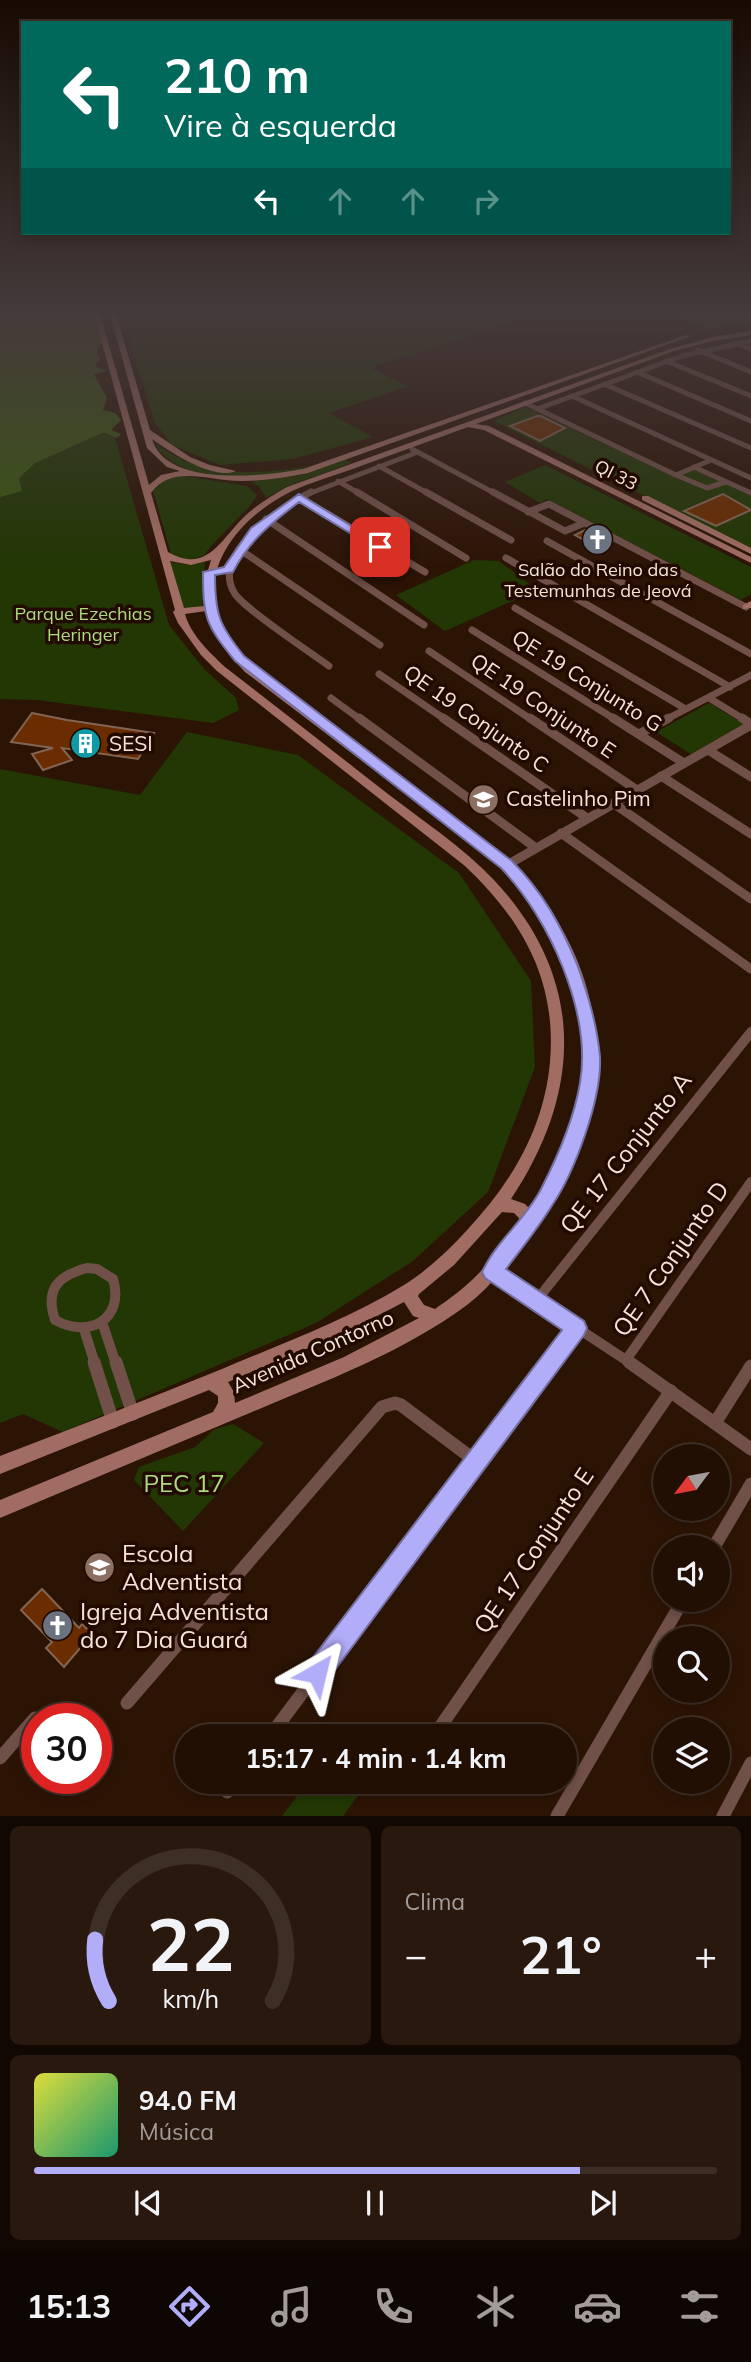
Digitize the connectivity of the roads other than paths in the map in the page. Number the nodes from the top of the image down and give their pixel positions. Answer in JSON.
{"nodes":[{"id":1,"x":121,"y":399,"type":"edge"},
{"id":2,"x":138,"y":399,"type":"edge"},
{"id":3,"x":510,"y":399,"type":"edge"},
{"id":4,"x":538,"y":399,"type":"edge"},
{"id":5,"x":565,"y":399,"type":"edge"},
{"id":6,"x":578,"y":399,"type":"edge"},
{"id":7,"x":643,"y":399,"type":"edge"},
{"id":8,"x":699,"y":399,"type":"edge"},
{"id":9,"x":525,"y":403,"type":"junction"},
{"id":10,"x":537,"y":409,"type":"junction"},
{"id":11,"x":489,"y":416,"type":"junction"},
{"id":12,"x":751,"y":421,"type":"edge"},
{"id":13,"x":465,"y":425,"type":"junction"},
{"id":14,"x":148,"y":432,"type":"junction"},
{"id":15,"x":518,"y":440,"type":"junction"},
{"id":16,"x":407,"y":446,"type":"junction"},
{"id":17,"x":751,"y":448,"type":"edge"},
{"id":18,"x":418,"y":452,"type":"junction"},
{"id":19,"x":356,"y":454,"type":"junction"},
{"id":20,"x":711,"y":460,"type":"junction"},
{"id":21,"x":334,"y":461,"type":"junction"},
{"id":22,"x":362,"y":462,"type":"junction"},
{"id":23,"x":379,"y":467,"type":"junction"},
{"id":24,"x":694,"y":467,"type":"junction"},
{"id":25,"x":199,"y":475,"type":"junction"},
{"id":26,"x":676,"y":475,"type":"junction"},
{"id":27,"x":751,"y":478,"type":"edge"},
{"id":28,"x":225,"y":479,"type":"junction"},
{"id":29,"x":338,"y":481,"type":"junction"},
{"id":30,"x":726,"y":482,"type":"junction"},
{"id":31,"x":147,"y":493,"type":"junction"},
{"id":32,"x":751,"y":493,"type":"edge"},
{"id":33,"x":299,"y":497,"type":"junction"},
{"id":34,"x":258,"y":507,"type":"junction"},
{"id":35,"x":528,"y":512,"type":"junction"},
{"id":36,"x":266,"y":519,"type":"junction"},
{"id":37,"x":584,"y":523,"type":"junction"},
{"id":38,"x":511,"y":540,"type":"dead end"},
{"id":39,"x":731,"y":540,"type":"junction"},
{"id":40,"x":547,"y":541,"type":"dead end"},
{"id":41,"x":720,"y":545,"type":"junction"},
{"id":42,"x":239,"y":549,"type":"junction"},
{"id":43,"x":751,"y":551,"type":"edge"},
{"id":44,"x":217,"y":553,"type":"junction"},
{"id":45,"x":165,"y":554,"type":"junction"},
{"id":46,"x":466,"y":558,"type":"dead end"},
{"id":47,"x":506,"y":558,"type":"dead end"},
{"id":48,"x":751,"y":560,"type":"edge"},
{"id":49,"x":228,"y":570,"type":"junction"},
{"id":50,"x":209,"y":572,"type":"junction"},
{"id":51,"x":425,"y":572,"type":"dead end"},
{"id":52,"x":749,"y":607,"type":"edge"},
{"id":53,"x":209,"y":608,"type":"junction"},
{"id":54,"x":515,"y":608,"type":"dead end"},
{"id":55,"x":178,"y":612,"type":"junction"},
{"id":56,"x":424,"y":625,"type":"dead end"},
{"id":57,"x":471,"y":630,"type":"dead end"},
{"id":58,"x":380,"y":645,"type":"dead end"},
{"id":59,"x":429,"y":651,"type":"dead end"},
{"id":60,"x":751,"y":654,"type":"edge"},
{"id":61,"x":329,"y":666,"type":"dead end"},
{"id":62,"x":379,"y":674,"type":"dead end"},
{"id":63,"x":751,"y":676,"type":"edge"},
{"id":64,"x":730,"y":687,"type":"junction"},
{"id":65,"x":331,"y":698,"type":"dead end"},
{"id":66,"x":709,"y":698,"type":"junction"},
{"id":67,"x":684,"y":708,"type":"junction"},
{"id":68,"x":751,"y":724,"type":"edge"},
{"id":69,"x":639,"y":734,"type":"junction"},
{"id":70,"x":708,"y":750,"type":"junction"},
{"id":71,"x":684,"y":763,"type":"junction"},
{"id":72,"x":661,"y":776,"type":"junction"},
{"id":73,"x":751,"y":777,"type":"edge"},
{"id":74,"x":637,"y":790,"type":"junction"},
{"id":75,"x":613,"y":803,"type":"junction"},
{"id":76,"x":587,"y":818,"type":"junction"},
{"id":77,"x":561,"y":833,"type":"junction"},
{"id":78,"x":751,"y":834,"type":"edge"},
{"id":79,"x":471,"y":836,"type":"junction"},
{"id":80,"x":446,"y":845,"type":"junction"},
{"id":81,"x":536,"y":848,"type":"junction"},
{"id":82,"x":507,"y":864,"type":"junction"},
{"id":83,"x":751,"y":899,"type":"edge"},
{"id":84,"x":538,"y":901,"type":"junction"},
{"id":85,"x":513,"y":909,"type":"junction"},
{"id":86,"x":751,"y":969,"type":"edge"},
{"id":87,"x":751,"y":1032,"type":"edge"},
{"id":88,"x":751,"y":1182,"type":"edge"},
{"id":89,"x":499,"y":1206,"type":"junction"},
{"id":90,"x":528,"y":1226,"type":"junction"},
{"id":91,"x":492,"y":1272,"type":"junction"},
{"id":92,"x":411,"y":1290,"type":"junction"},
{"id":93,"x":536,"y":1301,"type":"junction"},
{"id":94,"x":435,"y":1316,"type":"junction"},
{"id":95,"x":102,"y":1322,"type":"junction"},
{"id":96,"x":576,"y":1328,"type":"junction"},
{"id":97,"x":84,"y":1329,"type":"junction"},
{"id":98,"x":626,"y":1360,"type":"junction"},
{"id":99,"x":751,"y":1366,"type":"edge"},
{"id":100,"x":209,"y":1382,"type":"junction"},
{"id":101,"x":671,"y":1391,"type":"junction"},
{"id":102,"x":133,"y":1414,"type":"junction"},
{"id":103,"x":219,"y":1417,"type":"junction"},
{"id":104,"x":113,"y":1422,"type":"junction"},
{"id":105,"x":715,"y":1423,"type":"junction"},
{"id":106,"x":751,"y":1449,"type":"edge"},
{"id":107,"x":477,"y":1462,"type":"junction"},
{"id":108,"x":0,"y":1465,"type":"edge"},
{"id":109,"x":751,"y":1484,"type":"edge"},
{"id":110,"x":0,"y":1509,"type":"edge"},
{"id":111,"x":721,"y":1535,"type":"edge"},
{"id":112,"x":677,"y":1612,"type":"edge"},
{"id":113,"x":127,"y":1703,"type":"dead end"},
{"id":114,"x":279,"y":1724,"type":"edge"},
{"id":115,"x":442,"y":1724,"type":"edge"},
{"id":116,"x":21,"y":1734,"type":"edge"},
{"id":117,"x":0,"y":1758,"type":"edge"},
{"id":118,"x":751,"y":1763,"type":"edge"},
{"id":119,"x":557,"y":1816,"type":"edge"},
{"id":120,"x":723,"y":1816,"type":"edge"}],
"edges":[{"from":1,"to":31,"type":"main road","name":"Avenida Contorno"},
{"from":2,"to":14,"type":"main road"},
{"from":3,"to":19,"type":"main road"},
{"from":4,"to":9,"type":"main road","name":"Avenida Contorno"},
{"from":5,"to":10,"type":"street"},
{"from":6,"to":20,"type":"street"},
{"from":7,"to":17,"type":"street"},
{"from":8,"to":12,"type":"street"},
{"from":9,"to":10,"type":"street"},
{"from":9,"to":11,"type":"main road","name":"Avenida Contorno"},
{"from":10,"to":26,"type":"street"},
{"from":11,"to":13,"type":"main road","name":"Avenida Contorno"},
{"from":11,"to":15,"type":"main road","name":"QI 33"},
{"from":13,"to":15,"type":"main road","name":"QI 33"},
{"from":13,"to":16,"type":"main road","name":"Avenida Contorno"},
{"from":14,"to":21,"type":"main road"},
{"from":14,"to":25,"type":"main road"},
{"from":15,"to":39,"type":"main road","name":"QI 33"},
{"from":15,"to":41,"type":"main road","name":"QI 33"},
{"from":16,"to":18,"type":"street"},
{"from":16,"to":22,"type":"main road","name":"Avenida Contorno"},
{"from":18,"to":23,"type":"street"},
{"from":18,"to":35,"type":"street"},
{"from":19,"to":21,"type":"main road"},
{"from":19,"to":22,"type":"main road"},
{"from":20,"to":24,"type":"street"},
{"from":20,"to":27,"type":"street"},
{"from":21,"to":28,"type":"main road"},
{"from":22,"to":34,"type":"main road","name":"Avenida Contorno"},
{"from":23,"to":29,"type":"street"},
{"from":23,"to":38,"type":"street"},
{"from":24,"to":26,"type":"street"},
{"from":24,"to":30,"type":"street"},
{"from":25,"to":28,"type":"main road"},
{"from":25,"to":31,"type":"main road"},
{"from":26,"to":30,"type":"street"},
{"from":28,"to":34,"type":"main road"},
{"from":29,"to":33,"type":"street"},
{"from":29,"to":46,"type":"street"},
{"from":30,"to":32,"type":"street"},
{"from":31,"to":45,"type":"main road","name":"Avenida Contorno"},
{"from":33,"to":36,"type":"street"},
{"from":33,"to":51,"type":"street"},
{"from":34,"to":44,"type":"main road","name":"Avenida Contorno"},
{"from":35,"to":37,"type":"street"},
{"from":35,"to":37,"type":"street"},
{"from":36,"to":42,"type":"street"},
{"from":36,"to":56,"type":"street"},
{"from":37,"to":52,"type":"street"},
{"from":39,"to":41,"type":"main road"},
{"from":39,"to":43,"type":"main road","name":"QI 33"},
{"from":40,"to":60,"type":"street"},
{"from":41,"to":48,"type":"main road","name":"QI 33"},
{"from":42,"to":49,"type":"street"},
{"from":42,"to":58,"type":"street"},
{"from":44,"to":45,"type":"main road"},
{"from":44,"to":50,"type":"main road","name":"Avenida Contorno"},
{"from":45,"to":55,"type":"main road","name":"Avenida Contorno"},
{"from":47,"to":64,"type":"street"},
{"from":49,"to":50,"type":"street"},
{"from":49,"to":61,"type":"street"},
{"from":50,"to":53,"type":"main road","name":"Avenida Contorno"},
{"from":53,"to":55,"type":"main road"},
{"from":53,"to":79,"type":"main road","name":"Avenida Contorno"},
{"from":54,"to":67,"type":"street"},
{"from":55,"to":80,"type":"main road","name":"Avenida Contorno"},
{"from":57,"to":69,"type":"street","name":"QE 19 Conjunto G"},
{"from":59,"to":74,"type":"street","name":"QE 19 Conjunto E"},
{"from":62,"to":76,"type":"street","name":"QE 19 Conjunto C"},
{"from":63,"to":64,"type":"street"},
{"from":64,"to":66,"type":"street"},
{"from":65,"to":81,"type":"street"},
{"from":66,"to":67,"type":"street"},
{"from":66,"to":68,"type":"street"},
{"from":67,"to":69,"type":"street"},
{"from":68,"to":70,"type":"street"},
{"from":69,"to":71,"type":"street","name":"QE 19 Conjunto G"},
{"from":70,"to":71,"type":"street"},
{"from":70,"to":73,"type":"street"},
{"from":71,"to":72,"type":"street"},
{"from":72,"to":74,"type":"street"},
{"from":72,"to":78,"type":"street"},
{"from":74,"to":75,"type":"street"},
{"from":75,"to":76,"type":"street"},
{"from":75,"to":83,"type":"street"},
{"from":76,"to":77,"type":"street"},
{"from":77,"to":81,"type":"street"},
{"from":77,"to":86,"type":"street"},
{"from":79,"to":80,"type":"main road"},
{"from":79,"to":82,"type":"main road","name":"Avenida Contorno"},
{"from":80,"to":85,"type":"main road","name":"Avenida Contorno"},
{"from":81,"to":82,"type":"street"},
{"from":82,"to":84,"type":"main road","name":"Avenida Contorno"},
{"from":84,"to":85,"type":"main road"},
{"from":84,"to":90,"type":"main road","name":"Avenida Contorno"},
{"from":85,"to":89,"type":"main road","name":"Avenida Contorno"},
{"from":87,"to":93,"type":"street","name":"QE 17 Conjunto A"},
{"from":88,"to":98,"type":"street","name":"QE 7 Conjunto D"},
{"from":89,"to":90,"type":"main road"},
{"from":89,"to":92,"type":"main road","name":"Avenida Contorno"},
{"from":90,"to":91,"type":"main road","name":"Avenida Contorno"},
{"from":91,"to":93,"type":"street"},
{"from":91,"to":94,"type":"main road","name":"Avenida Contorno"},
{"from":92,"to":94,"type":"main road"},
{"from":92,"to":100,"type":"main road","name":"Avenida Contorno"},
{"from":93,"to":96,"type":"street"},
{"from":94,"to":103,"type":"main road","name":"Avenida Contorno"},
{"from":95,"to":97,"type":"street"},
{"from":95,"to":97,"type":"street"},
{"from":95,"to":102,"type":"street"},
{"from":96,"to":98,"type":"street"},
{"from":96,"to":107,"type":"street"},
{"from":97,"to":104,"type":"street"},
{"from":98,"to":101,"type":"street"},
{"from":99,"to":105,"type":"street"},
{"from":100,"to":102,"type":"main road","name":"Avenida Contorno"},
{"from":100,"to":103,"type":"main road"},
{"from":101,"to":105,"type":"street"},
{"from":101,"to":115,"type":"street","name":"QE 17 Conjunto E"},
{"from":102,"to":104,"type":"main road","name":"Avenida Contorno"},
{"from":103,"to":110,"type":"main road","name":"Avenida Contorno"},
{"from":104,"to":108,"type":"main road","name":"Avenida Contorno"},
{"from":105,"to":106,"type":"street"},
{"from":107,"to":113,"type":"street"},
{"from":107,"to":114,"type":"street"},
{"from":109,"to":111,"type":"street"},
{"from":112,"to":119,"type":"street"},
{"from":116,"to":117,"type":"street"},
{"from":118,"to":120,"type":"street"}]}
